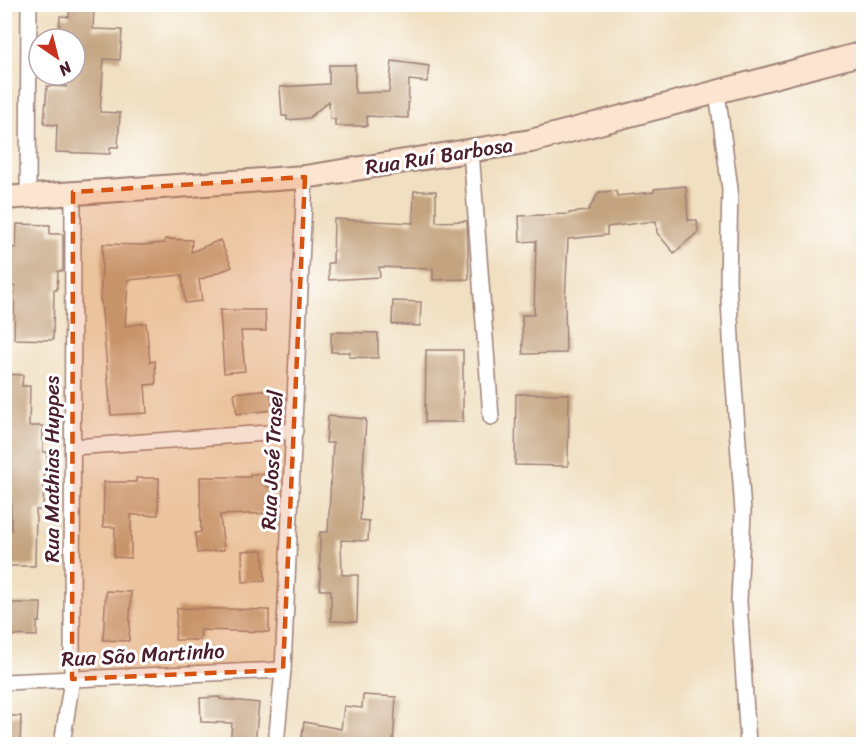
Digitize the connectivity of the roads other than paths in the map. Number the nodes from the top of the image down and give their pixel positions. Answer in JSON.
{"nodes":[{"id":1,"x":29,"y":4,"type":"edge"},
{"id":2,"x":864,"y":53,"type":"edge"},
{"id":3,"x":717,"y":92,"type":"junction"},
{"id":4,"x":471,"y":150,"type":"junction"},
{"id":5,"x":305,"y":177,"type":"junction"},
{"id":6,"x":73,"y":192,"type":"junction"},
{"id":7,"x":28,"y":196,"type":"junction"},
{"id":8,"x":4,"y":198,"type":"edge"},
{"id":9,"x":491,"y":417,"type":"dead end"},
{"id":10,"x":295,"y":431,"type":"junction"},
{"id":11,"x":74,"y":447,"type":"junction"},
{"id":12,"x":284,"y":670,"type":"junction"},
{"id":13,"x":72,"y":679,"type":"junction"},
{"id":14,"x":4,"y":682,"type":"edge"},
{"id":15,"x":62,"y":744,"type":"edge"},
{"id":16,"x":276,"y":744,"type":"edge"},
{"id":17,"x":748,"y":744,"type":"edge"}],
"edges":[{"from":1,"to":7,"type":"street"},
{"from":2,"to":3,"type":"main road","name":"Rua Ruí Barbosa"},
{"from":3,"to":4,"type":"main road","name":"Rua Ruí Barbosa"},
{"from":3,"to":17,"type":"street"},
{"from":4,"to":5,"type":"main road","name":"Rua Ruí Barbosa"},
{"from":4,"to":9,"type":"street"},
{"from":5,"to":6,"type":"main road","name":"Rua Ruí Barbosa"},
{"from":5,"to":10,"type":"street","name":"Rua José Trasel"},
{"from":6,"to":7,"type":"main road","name":"Rua Ruí Barbosa"},
{"from":6,"to":11,"type":"street","name":"Rua Mathias Huppes"},
{"from":7,"to":8,"type":"main road","name":"Rua Ruí Barbosa"},
{"from":10,"to":11,"type":"street"},
{"from":10,"to":12,"type":"street","name":"Rua José Trasel"},
{"from":11,"to":13,"type":"street","name":"Rua Mathias Huppes"},
{"from":12,"to":13,"type":"street","name":"Rua São Martinho"},
{"from":12,"to":16,"type":"street","name":"Rua José Trasel"},
{"from":13,"to":14,"type":"street","name":"Rua São Martinho"},
{"from":13,"to":15,"type":"street","name":"Rua Mathias Huppes"}]}
